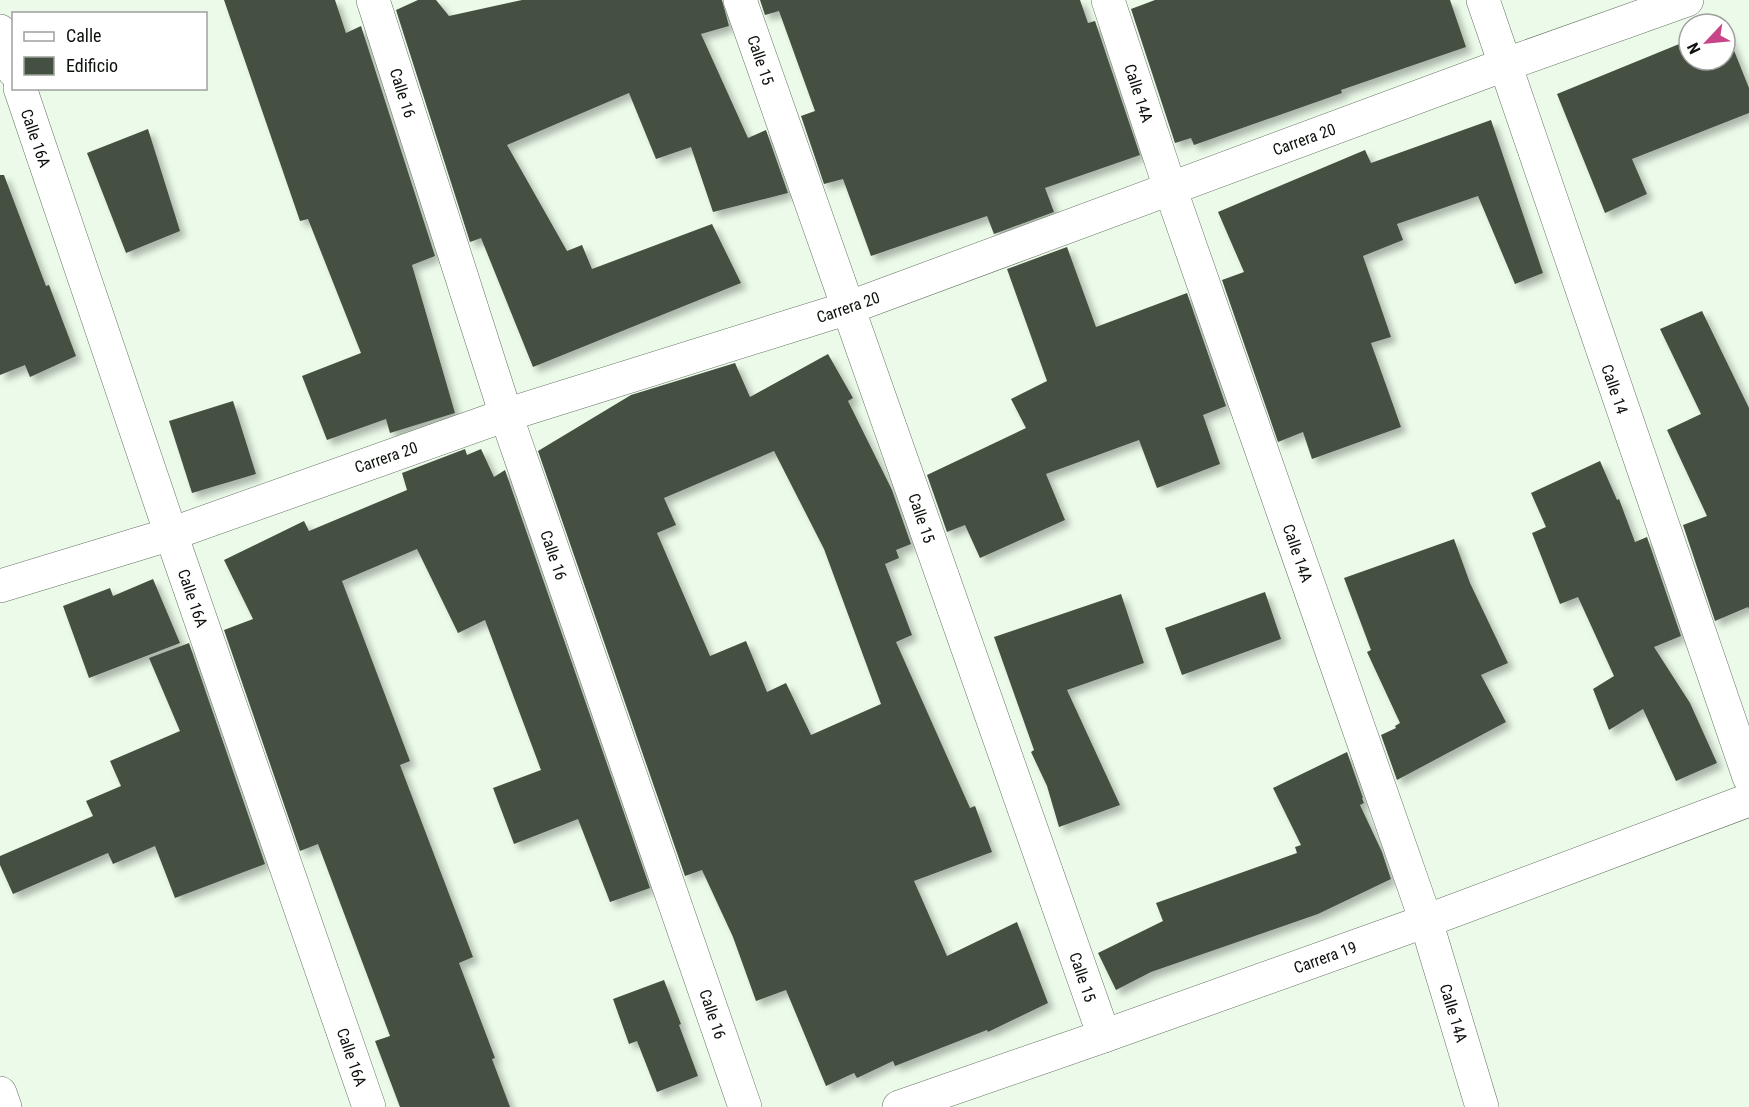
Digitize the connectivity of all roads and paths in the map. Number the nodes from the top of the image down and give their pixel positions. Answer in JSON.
{"nodes":[{"id":1,"x":373,"y":0,"type":"edge"},
{"id":2,"x":740,"y":0,"type":"edge"},
{"id":3,"x":1108,"y":0,"type":"edge"},
{"id":4,"x":1483,"y":0,"type":"edge"},
{"id":5,"x":1687,"y":0,"type":"edge"},
{"id":6,"x":0,"y":31,"type":"edge"},
{"id":7,"x":12,"y":65,"type":"edge"},
{"id":8,"x":1504,"y":65,"type":"junction"},
{"id":9,"x":21,"y":90,"type":"edge"},
{"id":10,"x":1170,"y":188,"type":"junction"},
{"id":11,"x":848,"y":308,"type":"junction"},
{"id":12,"x":506,"y":415,"type":"junction"},
{"id":13,"x":171,"y":534,"type":"junction"},
{"id":14,"x":0,"y":586,"type":"edge"},
{"id":15,"x":1749,"y":777,"type":"edge"},
{"id":16,"x":1749,"y":800,"type":"edge"},
{"id":17,"x":1426,"y":921,"type":"junction"},
{"id":18,"x":1104,"y":1036,"type":"junction"},
{"id":19,"x":0,"y":1093,"type":"edge"},
{"id":20,"x":5,"y":1107,"type":"edge"},
{"id":21,"x":369,"y":1107,"type":"edge"},
{"id":22,"x":746,"y":1107,"type":"edge"},
{"id":23,"x":899,"y":1107,"type":"edge"},
{"id":24,"x":1482,"y":1107,"type":"edge"}],
"edges":[{"from":1,"to":12,"type":"street","name":"Calle 16"},
{"from":2,"to":11,"type":"street","name":"Calle 15"},
{"from":3,"to":10,"type":"street","name":"Calle 14A"},
{"from":4,"to":8,"type":"street","name":"Calle 14"},
{"from":5,"to":8,"type":"street","name":"Carrera 20"},
{"from":6,"to":7,"type":"street"},
{"from":8,"to":10,"type":"street","name":"Carrera 20"},
{"from":8,"to":15,"type":"street","name":"Calle 14"},
{"from":9,"to":13,"type":"street","name":"Calle 16A"},
{"from":10,"to":11,"type":"street","name":"Carrera 20"},
{"from":10,"to":17,"type":"street","name":"Calle 14A"},
{"from":11,"to":12,"type":"street","name":"Carrera 20"},
{"from":11,"to":18,"type":"street","name":"Calle 15"},
{"from":12,"to":13,"type":"street","name":"Carrera 20"},
{"from":12,"to":22,"type":"street","name":"Calle 16"},
{"from":13,"to":14,"type":"street","name":"Carrera 20"},
{"from":13,"to":21,"type":"street","name":"Calle 16A"},
{"from":16,"to":17,"type":"street","name":"Carrera 19"},
{"from":17,"to":18,"type":"street","name":"Carrera 19"},
{"from":17,"to":24,"type":"street","name":"Calle 14A"},
{"from":18,"to":23,"type":"street","name":"Carrera 19"},
{"from":19,"to":20,"type":"street"}]}
